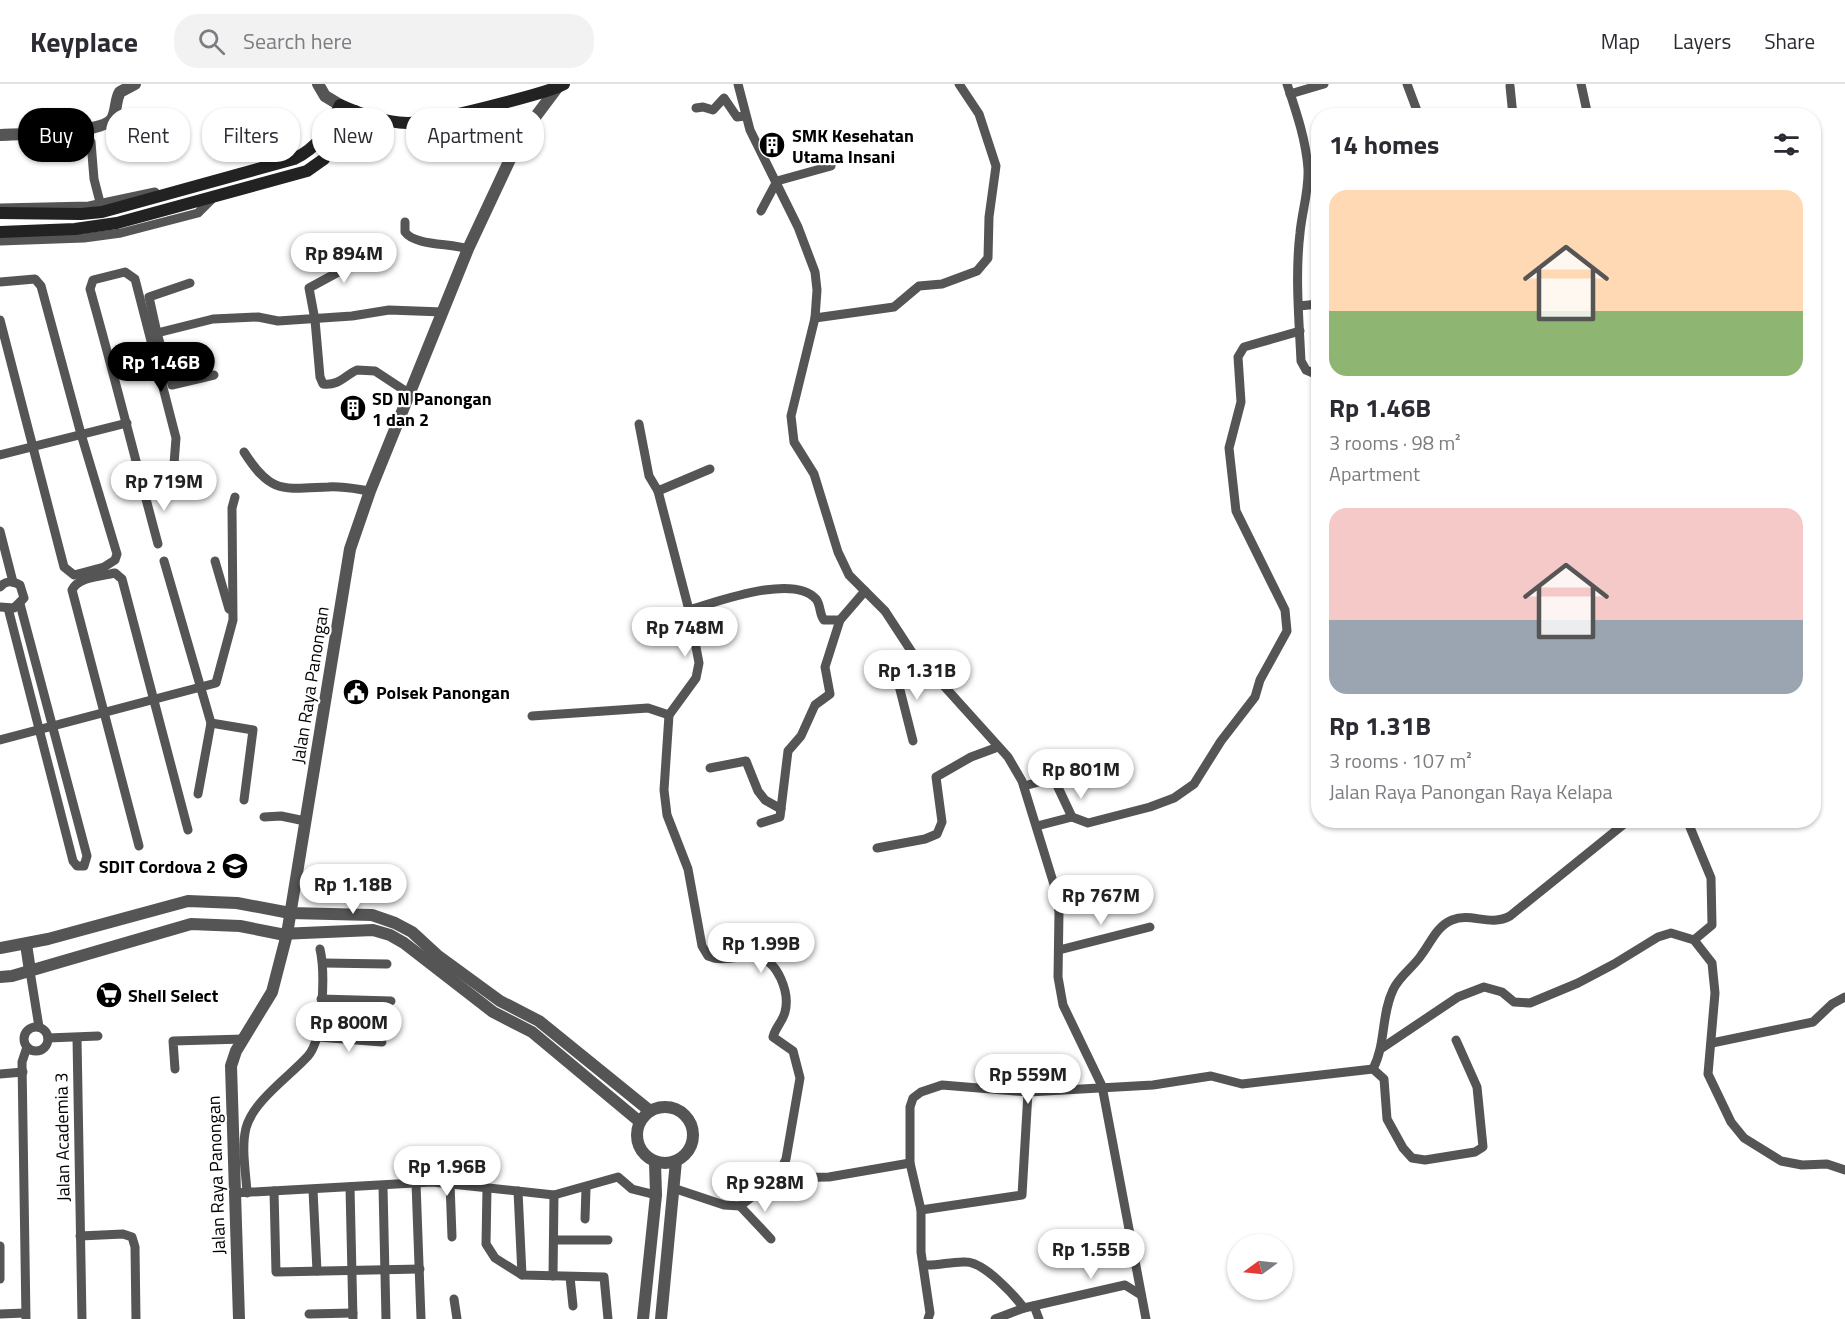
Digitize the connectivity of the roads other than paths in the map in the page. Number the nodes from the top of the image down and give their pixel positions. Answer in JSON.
{"nodes":[{"id":1,"x":135,"y":84,"type":"edge"},
{"id":2,"x":318,"y":84,"type":"edge"},
{"id":3,"x":738,"y":84,"type":"edge"},
{"id":4,"x":959,"y":84,"type":"edge"},
{"id":5,"x":1324,"y":84,"type":"edge"},
{"id":6,"x":1407,"y":84,"type":"edge"},
{"id":7,"x":1581,"y":84,"type":"edge"},
{"id":8,"x":561,"y":86,"type":"edge"},
{"id":9,"x":1510,"y":86,"type":"dead end"},
{"id":10,"x":1288,"y":89,"type":"edge"},
{"id":11,"x":117,"y":90,"type":"edge"},
{"id":12,"x":534,"y":94,"type":"junction"},
{"id":13,"x":340,"y":105,"type":"junction"},
{"id":14,"x":543,"y":107,"type":"junction"},
{"id":15,"x":348,"y":108,"type":"edge"},
{"id":16,"x":696,"y":108,"type":"dead end"},
{"id":17,"x":1416,"y":108,"type":"edge"},
{"id":18,"x":1511,"y":108,"type":"edge"},
{"id":19,"x":1586,"y":108,"type":"edge"},
{"id":20,"x":745,"y":116,"type":"junction"},
{"id":21,"x":394,"y":121,"type":"edge"},
{"id":22,"x":0,"y":135,"type":"edge"},
{"id":23,"x":93,"y":162,"type":"edge"},
{"id":24,"x":319,"y":162,"type":"edge"},
{"id":25,"x":831,"y":166,"type":"dead end"},
{"id":26,"x":777,"y":181,"type":"junction"},
{"id":27,"x":1308,"y":186,"type":"joint"},
{"id":28,"x":0,"y":208,"type":"edge"},
{"id":29,"x":101,"y":208,"type":"junction"},
{"id":30,"x":16,"y":210,"type":"junction"},
{"id":31,"x":761,"y":212,"type":"dead end"},
{"id":32,"x":0,"y":213,"type":"edge"},
{"id":33,"x":405,"y":222,"type":"dead end"},
{"id":34,"x":0,"y":232,"type":"edge"},
{"id":35,"x":15,"y":236,"type":"junction"},
{"id":36,"x":0,"y":241,"type":"edge"},
{"id":37,"x":368,"y":244,"type":"dead end"},
{"id":38,"x":468,"y":249,"type":"junction"},
{"id":39,"x":0,"y":282,"type":"edge"},
{"id":40,"x":190,"y":283,"type":"dead end"},
{"id":41,"x":1311,"y":305,"type":"edge"},
{"id":42,"x":1299,"y":306,"type":"junction"},
{"id":43,"x":443,"y":312,"type":"junction"},
{"id":44,"x":815,"y":318,"type":"junction"},
{"id":45,"x":0,"y":320,"type":"edge"},
{"id":46,"x":315,"y":320,"type":"junction"},
{"id":47,"x":1300,"y":331,"type":"junction"},
{"id":48,"x":157,"y":333,"type":"junction"},
{"id":49,"x":1311,"y":371,"type":"edge"},
{"id":50,"x":214,"y":375,"type":"dead end"},
{"id":51,"x":410,"y":394,"type":"junction"},
{"id":52,"x":127,"y":423,"type":"junction"},
{"id":53,"x":639,"y":424,"type":"dead end"},
{"id":54,"x":81,"y":434,"type":"junction"},
{"id":55,"x":32,"y":447,"type":"junction"},
{"id":56,"x":244,"y":452,"type":"dead end"},
{"id":57,"x":0,"y":455,"type":"edge"},
{"id":58,"x":710,"y":469,"type":"dead end"},
{"id":59,"x":143,"y":488,"type":"junction"},
{"id":60,"x":370,"y":491,"type":"junction"},
{"id":61,"x":657,"y":491,"type":"junction"},
{"id":62,"x":235,"y":497,"type":"dead end"},
{"id":63,"x":0,"y":531,"type":"edge"},
{"id":64,"x":158,"y":544,"type":"dead end"},
{"id":65,"x":164,"y":561,"type":"dead end"},
{"id":66,"x":215,"y":561,"type":"dead end"},
{"id":67,"x":13,"y":582,"type":"junction"},
{"id":68,"x":0,"y":584,"type":"edge"},
{"id":69,"x":865,"y":591,"type":"junction"},
{"id":70,"x":20,"y":604,"type":"junction"},
{"id":71,"x":3,"y":605,"type":"edge"},
{"id":72,"x":689,"y":610,"type":"junction"},
{"id":73,"x":233,"y":620,"type":"junction"},
{"id":74,"x":840,"y":620,"type":"junction"},
{"id":75,"x":917,"y":660,"type":"junction"},
{"id":76,"x":202,"y":688,"type":"junction"},
{"id":77,"x":154,"y":700,"type":"junction"},
{"id":78,"x":106,"y":713,"type":"junction"},
{"id":79,"x":669,"y":715,"type":"junction"},
{"id":80,"x":532,"y":716,"type":"dead end"},
{"id":81,"x":211,"y":723,"type":"junction"},
{"id":82,"x":53,"y":726,"type":"junction"},
{"id":83,"x":40,"y":731,"type":"junction"},
{"id":84,"x":0,"y":740,"type":"edge"},
{"id":85,"x":913,"y":741,"type":"dead end"},
{"id":86,"x":998,"y":747,"type":"junction"},
{"id":87,"x":710,"y":768,"type":"dead end"},
{"id":88,"x":1024,"y":786,"type":"junction"},
{"id":89,"x":198,"y":794,"type":"dead end"},
{"id":90,"x":244,"y":800,"type":"dead end"},
{"id":91,"x":781,"y":808,"type":"junction"},
{"id":92,"x":264,"y":817,"type":"dead end"},
{"id":93,"x":1072,"y":817,"type":"junction"},
{"id":94,"x":305,"y":821,"type":"junction"},
{"id":95,"x":762,"y":823,"type":"dead end"},
{"id":96,"x":1037,"y":826,"type":"junction"},
{"id":97,"x":1619,"y":828,"type":"edge"},
{"id":98,"x":1690,"y":828,"type":"edge"},
{"id":99,"x":188,"y":830,"type":"dead end"},
{"id":100,"x":139,"y":846,"type":"dead end"},
{"id":101,"x":877,"y":848,"type":"dead end"},
{"id":102,"x":290,"y":913,"type":"junction"},
{"id":103,"x":1150,"y":927,"type":"dead end"},
{"id":104,"x":288,"y":934,"type":"junction"},
{"id":105,"x":1694,"y":940,"type":"junction"},
{"id":106,"x":26,"y":944,"type":"junction"},
{"id":107,"x":0,"y":948,"type":"edge"},
{"id":108,"x":320,"y":949,"type":"dead end"},
{"id":109,"x":1059,"y":951,"type":"junction"},
{"id":110,"x":324,"y":963,"type":"junction"},
{"id":111,"x":387,"y":964,"type":"dead end"},
{"id":112,"x":30,"y":971,"type":"junction"},
{"id":113,"x":0,"y":977,"type":"edge"},
{"id":114,"x":1845,"y":997,"type":"edge"},
{"id":115,"x":321,"y":999,"type":"junction"},
{"id":116,"x":391,"y":1001,"type":"dead end"},
{"id":117,"x":39,"y":1027,"type":"junction"},
{"id":118,"x":536,"y":1027,"type":"junction"},
{"id":119,"x":98,"y":1035,"type":"dead end"},
{"id":120,"x":318,"y":1037,"type":"junction"},
{"id":121,"x":48,"y":1038,"type":"junction"},
{"id":122,"x":77,"y":1038,"type":"junction"},
{"id":123,"x":244,"y":1039,"type":"junction"},
{"id":124,"x":1456,"y":1040,"type":"dead end"},
{"id":125,"x":382,"y":1042,"type":"dead end"},
{"id":126,"x":1712,"y":1042,"type":"junction"},
{"id":127,"x":27,"y":1047,"type":"junction"},
{"id":128,"x":1382,"y":1048,"type":"junction"},
{"id":129,"x":175,"y":1070,"type":"dead end"},
{"id":130,"x":1373,"y":1070,"type":"junction"},
{"id":131,"x":22,"y":1072,"type":"junction"},
{"id":132,"x":0,"y":1074,"type":"edge"},
{"id":133,"x":1102,"y":1086,"type":"junction"},
{"id":134,"x":1028,"y":1092,"type":"junction"},
{"id":135,"x":650,"y":1111,"type":"junction"},
{"id":136,"x":640,"y":1122,"type":"junction"},
{"id":137,"x":676,"y":1161,"type":"junction"},
{"id":138,"x":655,"y":1162,"type":"junction"},
{"id":139,"x":910,"y":1163,"type":"junction"},
{"id":140,"x":1845,"y":1170,"type":"edge"},
{"id":141,"x":777,"y":1178,"type":"junction"},
{"id":142,"x":450,"y":1183,"type":"junction"},
{"id":143,"x":416,"y":1184,"type":"junction"},
{"id":144,"x":383,"y":1186,"type":"junction"},
{"id":145,"x":350,"y":1187,"type":"junction"},
{"id":146,"x":487,"y":1188,"type":"junction"},
{"id":147,"x":586,"y":1188,"type":"junction"},
{"id":148,"x":674,"y":1188,"type":"junction"},
{"id":149,"x":313,"y":1190,"type":"junction"},
{"id":150,"x":274,"y":1191,"type":"junction"},
{"id":151,"x":518,"y":1191,"type":"junction"},
{"id":152,"x":247,"y":1192,"type":"junction"},
{"id":153,"x":234,"y":1193,"type":"junction"},
{"id":154,"x":554,"y":1195,"type":"junction"},
{"id":155,"x":656,"y":1195,"type":"junction"},
{"id":156,"x":740,"y":1206,"type":"junction"},
{"id":157,"x":921,"y":1210,"type":"junction"},
{"id":158,"x":585,"y":1219,"type":"dead end"},
{"id":159,"x":80,"y":1236,"type":"junction"},
{"id":160,"x":452,"y":1238,"type":"dead end"},
{"id":161,"x":771,"y":1239,"type":"dead end"},
{"id":162,"x":554,"y":1240,"type":"junction"},
{"id":163,"x":608,"y":1240,"type":"dead end"},
{"id":164,"x":0,"y":1246,"type":"edge"},
{"id":165,"x":924,"y":1265,"type":"junction"},
{"id":166,"x":420,"y":1269,"type":"junction"},
{"id":167,"x":386,"y":1270,"type":"junction"},
{"id":168,"x":317,"y":1271,"type":"junction"},
{"id":169,"x":352,"y":1271,"type":"junction"},
{"id":170,"x":522,"y":1275,"type":"junction"},
{"id":171,"x":553,"y":1276,"type":"junction"},
{"id":172,"x":570,"y":1277,"type":"junction"},
{"id":173,"x":0,"y":1279,"type":"edge"},
{"id":174,"x":1141,"y":1295,"type":"junction"},
{"id":175,"x":454,"y":1299,"type":"dead end"},
{"id":176,"x":573,"y":1306,"type":"dead end"},
{"id":177,"x":1034,"y":1306,"type":"junction"},
{"id":178,"x":1024,"y":1308,"type":"junction"},
{"id":179,"x":0,"y":1314,"type":"edge"},
{"id":180,"x":309,"y":1314,"type":"dead end"},
{"id":181,"x":26,"y":1316,"type":"edge"},
{"id":182,"x":353,"y":1316,"type":"edge"},
{"id":183,"x":82,"y":1319,"type":"edge"},
{"id":184,"x":136,"y":1319,"type":"edge"},
{"id":185,"x":239,"y":1319,"type":"edge"},
{"id":186,"x":386,"y":1319,"type":"edge"},
{"id":187,"x":421,"y":1319,"type":"edge"},
{"id":188,"x":457,"y":1319,"type":"edge"},
{"id":189,"x":608,"y":1319,"type":"edge"},
{"id":190,"x":643,"y":1319,"type":"edge"},
{"id":191,"x":661,"y":1319,"type":"edge"},
{"id":192,"x":928,"y":1319,"type":"edge"},
{"id":193,"x":995,"y":1319,"type":"edge"},
{"id":194,"x":1040,"y":1319,"type":"edge"},
{"id":195,"x":1146,"y":1319,"type":"edge"}],
"edges":[{"from":1,"to":11,"type":"street"},
{"from":2,"to":13,"type":"street","name":"Jalan Raya Panongan"},
{"from":3,"to":20,"type":"street"},
{"from":4,"to":44,"type":"street"},
{"from":5,"to":10,"type":"street"},
{"from":6,"to":17,"type":"street"},
{"from":7,"to":19,"type":"street"},
{"from":8,"to":12,"type":"main road","name":"Jalan Raya Panongan"},
{"from":8,"to":14,"type":"street","name":"Jalan Raya Panongan"},
{"from":9,"to":18,"type":"street"},
{"from":10,"to":27,"type":"street"},
{"from":11,"to":22,"type":"street"},
{"from":12,"to":14,"type":"street"},
{"from":12,"to":21,"type":"main road","name":"Jalan Raya Panongan"},
{"from":13,"to":15,"type":"main road","name":"Jalan Raya Panongan"},
{"from":13,"to":29,"type":"main road"},
{"from":14,"to":38,"type":"street","name":"Jalan Raya Panongan"},
{"from":16,"to":20,"type":"street"},
{"from":20,"to":26,"type":"street"},
{"from":23,"to":29,"type":"street"},
{"from":24,"to":35,"type":"main road"},
{"from":25,"to":26,"type":"street"},
{"from":26,"to":31,"type":"street"},
{"from":26,"to":44,"type":"street"},
{"from":27,"to":42,"type":"street"},
{"from":28,"to":30,"type":"street"},
{"from":29,"to":30,"type":"main road"},
{"from":30,"to":32,"type":"main road"},
{"from":33,"to":38,"type":"street"},
{"from":34,"to":35,"type":"main road"},
{"from":35,"to":36,"type":"street"},
{"from":37,"to":46,"type":"street"},
{"from":38,"to":43,"type":"street","name":"Jalan Raya Panongan"},
{"from":39,"to":54,"type":"street"},
{"from":40,"to":48,"type":"street"},
{"from":41,"to":42,"type":"street"},
{"from":42,"to":47,"type":"street"},
{"from":43,"to":46,"type":"street"},
{"from":43,"to":51,"type":"street","name":"Jalan Raya Panongan"},
{"from":44,"to":69,"type":"street"},
{"from":45,"to":55,"type":"street"},
{"from":46,"to":48,"type":"street"},
{"from":46,"to":51,"type":"street"},
{"from":47,"to":49,"type":"street"},
{"from":47,"to":93,"type":"street"},
{"from":48,"to":50,"type":"street"},
{"from":51,"to":60,"type":"street","name":"Jalan Raya Panongan"},
{"from":52,"to":54,"type":"street"},
{"from":52,"to":59,"type":"street"},
{"from":52,"to":59,"type":"street"},
{"from":53,"to":61,"type":"street"},
{"from":54,"to":55,"type":"street"},
{"from":54,"to":55,"type":"street"},
{"from":55,"to":57,"type":"street"},
{"from":56,"to":60,"type":"street"},
{"from":58,"to":61,"type":"street"},
{"from":59,"to":64,"type":"street"},
{"from":60,"to":94,"type":"street","name":"Jalan Raya Panongan"},
{"from":61,"to":72,"type":"street"},
{"from":62,"to":73,"type":"street"},
{"from":63,"to":67,"type":"street"},
{"from":65,"to":76,"type":"street"},
{"from":66,"to":73,"type":"street"},
{"from":67,"to":68,"type":"street"},
{"from":67,"to":70,"type":"street"},
{"from":69,"to":74,"type":"street"},
{"from":69,"to":75,"type":"street"},
{"from":70,"to":71,"type":"street"},
{"from":70,"to":82,"type":"street"},
{"from":71,"to":83,"type":"street"},
{"from":72,"to":74,"type":"street"},
{"from":72,"to":79,"type":"street"},
{"from":73,"to":76,"type":"street"},
{"from":74,"to":91,"type":"street"},
{"from":75,"to":85,"type":"street"},
{"from":75,"to":86,"type":"street"},
{"from":76,"to":77,"type":"street"},
{"from":76,"to":81,"type":"street"},
{"from":77,"to":78,"type":"street"},
{"from":77,"to":78,"type":"street"},
{"from":77,"to":99,"type":"street"},
{"from":78,"to":82,"type":"street"},
{"from":78,"to":100,"type":"street"},
{"from":79,"to":80,"type":"street"},
{"from":79,"to":141,"type":"street"},
{"from":81,"to":89,"type":"street"},
{"from":81,"to":90,"type":"street"},
{"from":82,"to":83,"type":"street"},
{"from":82,"to":83,"type":"street"},
{"from":83,"to":84,"type":"street"},
{"from":86,"to":88,"type":"street"},
{"from":86,"to":101,"type":"street"},
{"from":87,"to":91,"type":"street"},
{"from":88,"to":93,"type":"street"},
{"from":88,"to":96,"type":"street"},
{"from":91,"to":95,"type":"street"},
{"from":92,"to":94,"type":"street"},
{"from":93,"to":96,"type":"street"},
{"from":94,"to":102,"type":"street","name":"Jalan Raya Panongan"},
{"from":96,"to":109,"type":"street"},
{"from":97,"to":128,"type":"street"},
{"from":98,"to":105,"type":"street"},
{"from":102,"to":104,"type":"street","name":"Jalan Raya Panongan"},
{"from":102,"to":106,"type":"street"},
{"from":102,"to":118,"type":"street"},
{"from":103,"to":109,"type":"street"},
{"from":104,"to":112,"type":"street"},
{"from":104,"to":118,"type":"street"},
{"from":104,"to":123,"type":"street","name":"Jalan Raya Panongan"},
{"from":105,"to":126,"type":"street"},
{"from":105,"to":128,"type":"street"},
{"from":106,"to":107,"type":"street"},
{"from":106,"to":112,"type":"street"},
{"from":108,"to":110,"type":"street"},
{"from":109,"to":133,"type":"street"},
{"from":110,"to":111,"type":"street"},
{"from":110,"to":115,"type":"street"},
{"from":112,"to":113,"type":"street"},
{"from":112,"to":117,"type":"street"},
{"from":114,"to":126,"type":"street"},
{"from":115,"to":116,"type":"street"},
{"from":115,"to":120,"type":"street"},
{"from":117,"to":121,"type":"street"},
{"from":117,"to":127,"type":"street"},
{"from":118,"to":135,"type":"street"},
{"from":118,"to":136,"type":"street"},
{"from":119,"to":122,"type":"street"},
{"from":120,"to":125,"type":"street"},
{"from":120,"to":152,"type":"street"},
{"from":121,"to":122,"type":"street"},
{"from":121,"to":127,"type":"street"},
{"from":122,"to":159,"type":"street","name":"Jalan Academia 3"},
{"from":123,"to":129,"type":"street"},
{"from":123,"to":153,"type":"street","name":"Jalan Raya Panongan"},
{"from":124,"to":130,"type":"street"},
{"from":126,"to":140,"type":"street"},
{"from":127,"to":131,"type":"street"},
{"from":128,"to":130,"type":"street"},
{"from":130,"to":133,"type":"street"},
{"from":131,"to":132,"type":"street"},
{"from":131,"to":181,"type":"street"},
{"from":133,"to":134,"type":"street"},
{"from":133,"to":174,"type":"street"},
{"from":134,"to":139,"type":"street"},
{"from":134,"to":157,"type":"street"},
{"from":135,"to":136,"type":"street"},
{"from":135,"to":137,"type":"street"},
{"from":136,"to":138,"type":"street"},
{"from":137,"to":138,"type":"street"},
{"from":137,"to":148,"type":"street"},
{"from":138,"to":155,"type":"street"},
{"from":139,"to":141,"type":"street"},
{"from":139,"to":157,"type":"street"},
{"from":141,"to":156,"type":"street"},
{"from":142,"to":143,"type":"street"},
{"from":142,"to":146,"type":"street"},
{"from":142,"to":160,"type":"street"},
{"from":143,"to":144,"type":"street"},
{"from":143,"to":166,"type":"street"},
{"from":144,"to":145,"type":"street"},
{"from":144,"to":167,"type":"street"},
{"from":145,"to":149,"type":"street"},
{"from":145,"to":169,"type":"street"},
{"from":146,"to":151,"type":"street"},
{"from":146,"to":170,"type":"street"},
{"from":147,"to":154,"type":"street"},
{"from":147,"to":155,"type":"street"},
{"from":147,"to":158,"type":"street"},
{"from":148,"to":156,"type":"street"},
{"from":148,"to":191,"type":"street"},
{"from":149,"to":150,"type":"street"},
{"from":149,"to":168,"type":"street"},
{"from":150,"to":152,"type":"street"},
{"from":150,"to":168,"type":"street"},
{"from":151,"to":154,"type":"street"},
{"from":151,"to":170,"type":"street"},
{"from":152,"to":153,"type":"street"},
{"from":153,"to":185,"type":"street","name":"Jalan Raya Panongan"},
{"from":154,"to":162,"type":"street"},
{"from":155,"to":190,"type":"street"},
{"from":156,"to":161,"type":"street"},
{"from":157,"to":165,"type":"street"},
{"from":159,"to":183,"type":"street","name":"Jalan Academia 3"},
{"from":159,"to":184,"type":"street"},
{"from":162,"to":163,"type":"street"},
{"from":162,"to":171,"type":"street"},
{"from":164,"to":173,"type":"street"},
{"from":165,"to":178,"type":"street"},
{"from":165,"to":192,"type":"street"},
{"from":166,"to":167,"type":"street"},
{"from":166,"to":187,"type":"street"},
{"from":167,"to":169,"type":"street"},
{"from":167,"to":186,"type":"street"},
{"from":168,"to":169,"type":"street"},
{"from":169,"to":182,"type":"street"},
{"from":170,"to":171,"type":"street"},
{"from":171,"to":172,"type":"street"},
{"from":172,"to":176,"type":"street"},
{"from":172,"to":189,"type":"street"},
{"from":174,"to":177,"type":"street"},
{"from":174,"to":195,"type":"street"},
{"from":175,"to":188,"type":"street"},
{"from":177,"to":178,"type":"street"},
{"from":177,"to":194,"type":"street"},
{"from":178,"to":193,"type":"street"},
{"from":179,"to":181,"type":"street"},
{"from":180,"to":182,"type":"street"}]}
